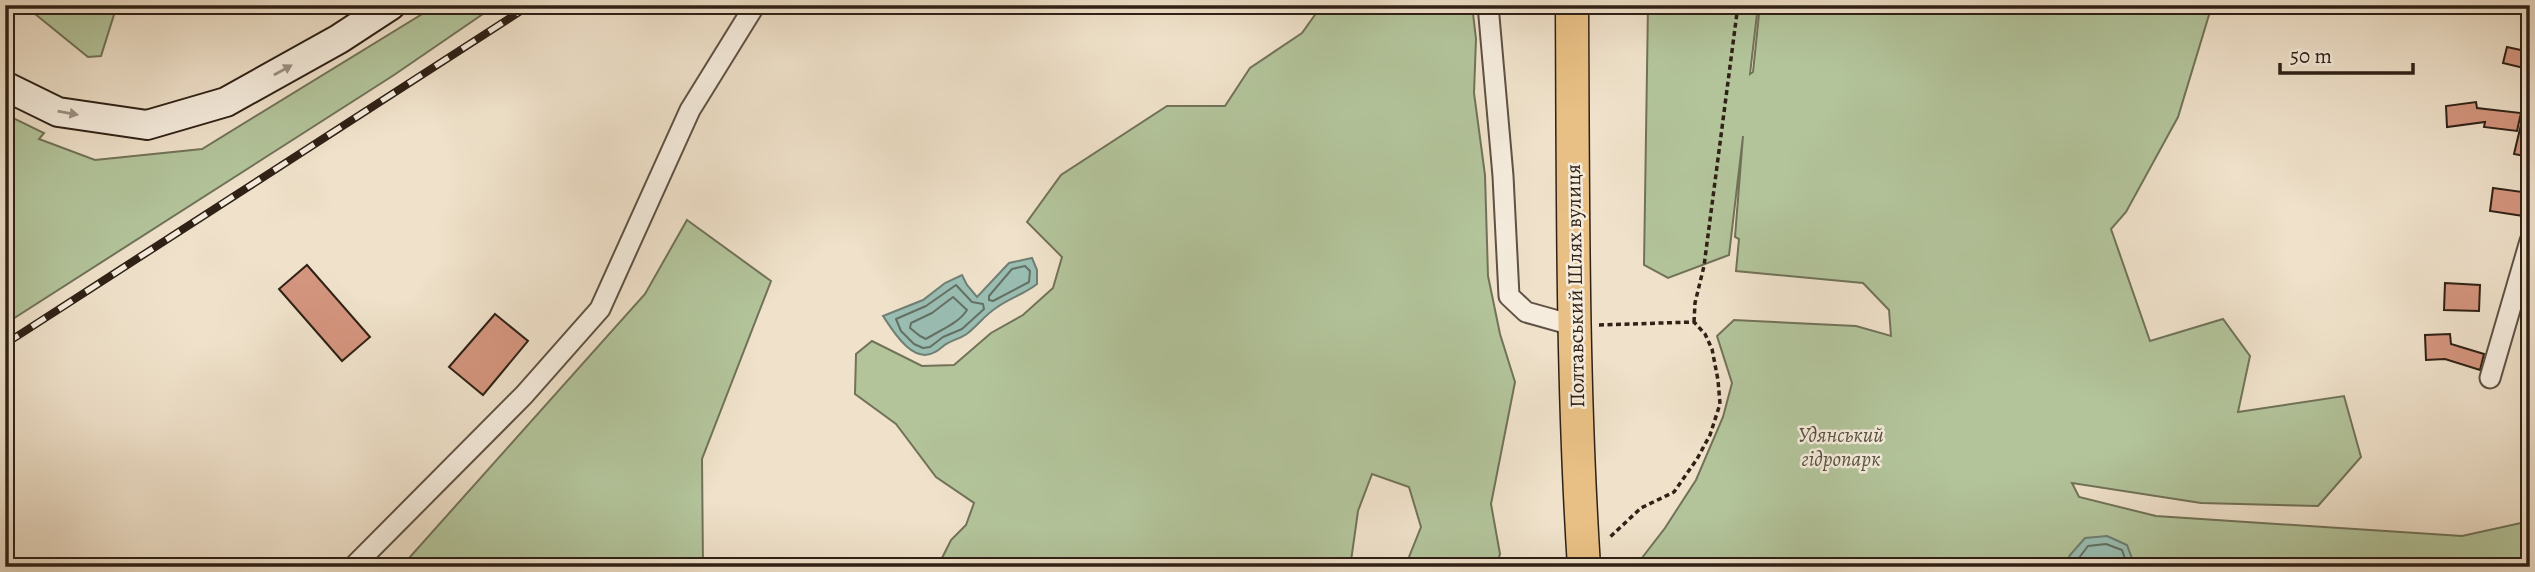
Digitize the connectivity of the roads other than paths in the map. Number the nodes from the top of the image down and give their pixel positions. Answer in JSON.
{"nodes":[{"id":1,"x":391,"y":5,"type":"edge"},
{"id":2,"x":755,"y":5,"type":"edge"},
{"id":3,"x":1488,"y":5,"type":"edge"},
{"id":4,"x":1572,"y":5,"type":"edge"},
{"id":5,"x":5,"y":86,"type":"edge"},
{"id":6,"x":2530,"y":241,"type":"edge"},
{"id":7,"x":1576,"y":326,"type":"junction"},
{"id":8,"x":2490,"y":378,"type":"dead end"},
{"id":9,"x":353,"y":567,"type":"edge"},
{"id":10,"x":1584,"y":567,"type":"edge"}],
"edges":[{"from":5,"to":1,"type":"main road","one_way":true},
{"from":2,"to":9,"type":"street"},
{"from":3,"to":7,"type":"street"},
{"from":4,"to":7,"type":"main road","name":"Полтавський Шлях вулиця"},
{"from":6,"to":8,"type":"street"},
{"from":7,"to":10,"type":"main road","name":"Полтавський Шлях вулиця"}]}
